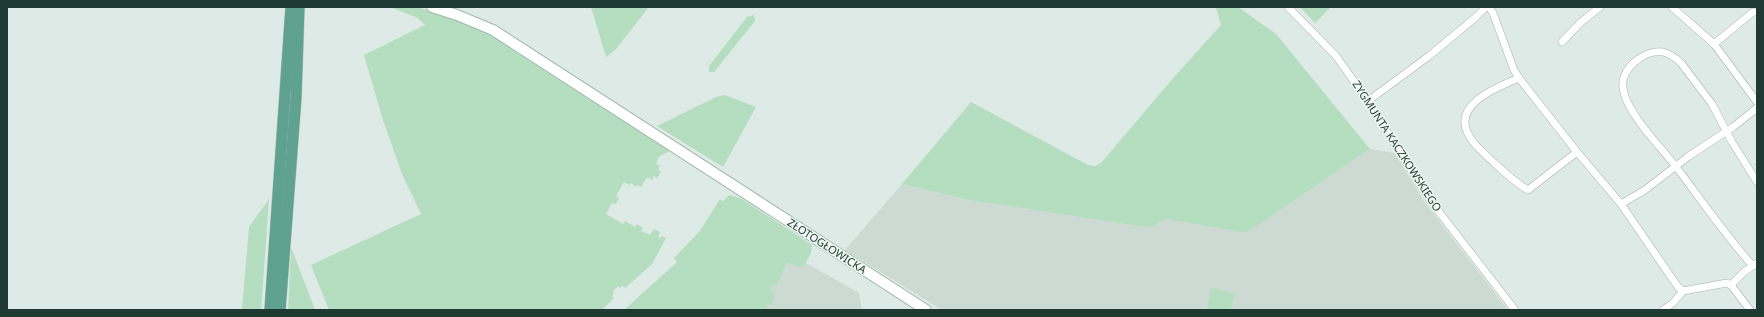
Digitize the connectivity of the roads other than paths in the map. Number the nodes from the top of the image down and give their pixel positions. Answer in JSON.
{"nodes":[{"id":1,"x":291,"y":7,"type":"edge"},
{"id":2,"x":299,"y":7,"type":"edge"},
{"id":3,"x":432,"y":7,"type":"edge"},
{"id":4,"x":1288,"y":7,"type":"edge"},
{"id":5,"x":1487,"y":7,"type":"edge"},
{"id":6,"x":1600,"y":7,"type":"edge"},
{"id":7,"x":1672,"y":7,"type":"edge"},
{"id":8,"x":1753,"y":10,"type":"edge"},
{"id":9,"x":1562,"y":42,"type":"dead end"},
{"id":10,"x":1714,"y":44,"type":"junction"},
{"id":11,"x":1519,"y":78,"type":"junction"},
{"id":12,"x":1368,"y":101,"type":"junction"},
{"id":13,"x":1757,"y":102,"type":"edge"},
{"id":14,"x":1757,"y":108,"type":"edge"},
{"id":15,"x":1726,"y":131,"type":"junction"},
{"id":16,"x":1577,"y":152,"type":"junction"},
{"id":17,"x":1676,"y":167,"type":"junction"},
{"id":18,"x":1757,"y":182,"type":"edge"},
{"id":19,"x":1621,"y":204,"type":"junction"},
{"id":20,"x":1755,"y":265,"type":"edge"},
{"id":21,"x":1732,"y":285,"type":"junction"},
{"id":22,"x":1683,"y":291,"type":"junction"},
{"id":23,"x":270,"y":310,"type":"edge"},
{"id":24,"x":280,"y":310,"type":"edge"},
{"id":25,"x":926,"y":310,"type":"edge"},
{"id":26,"x":1516,"y":310,"type":"edge"},
{"id":27,"x":1663,"y":310,"type":"edge"},
{"id":28,"x":1750,"y":310,"type":"edge"}],
"edges":[{"from":1,"to":23,"type":"main road"},
{"from":2,"to":24,"type":"main road"},
{"from":3,"to":25,"type":"main road","name":"ZŁOTOGŁOWICKA"},
{"from":4,"to":12,"type":"street","name":"ZYGMUNTA KACZKOWSKIEGO"},
{"from":5,"to":11,"type":"street"},
{"from":5,"to":12,"type":"street"},
{"from":6,"to":9,"type":"street"},
{"from":7,"to":10,"type":"street"},
{"from":8,"to":10,"type":"street"},
{"from":10,"to":13,"type":"street"},
{"from":11,"to":16,"type":"street"},
{"from":11,"to":16,"type":"street"},
{"from":12,"to":26,"type":"street","name":"ZYGMUNTA KACZKOWSKIEGO"},
{"from":14,"to":15,"type":"street"},
{"from":15,"to":17,"type":"street"},
{"from":15,"to":17,"type":"street"},
{"from":15,"to":18,"type":"street"},
{"from":16,"to":19,"type":"street"},
{"from":17,"to":19,"type":"street"},
{"from":17,"to":20,"type":"street"},
{"from":19,"to":22,"type":"street"},
{"from":20,"to":21,"type":"street"},
{"from":21,"to":22,"type":"street"},
{"from":21,"to":28,"type":"street"},
{"from":22,"to":27,"type":"street"}]}
